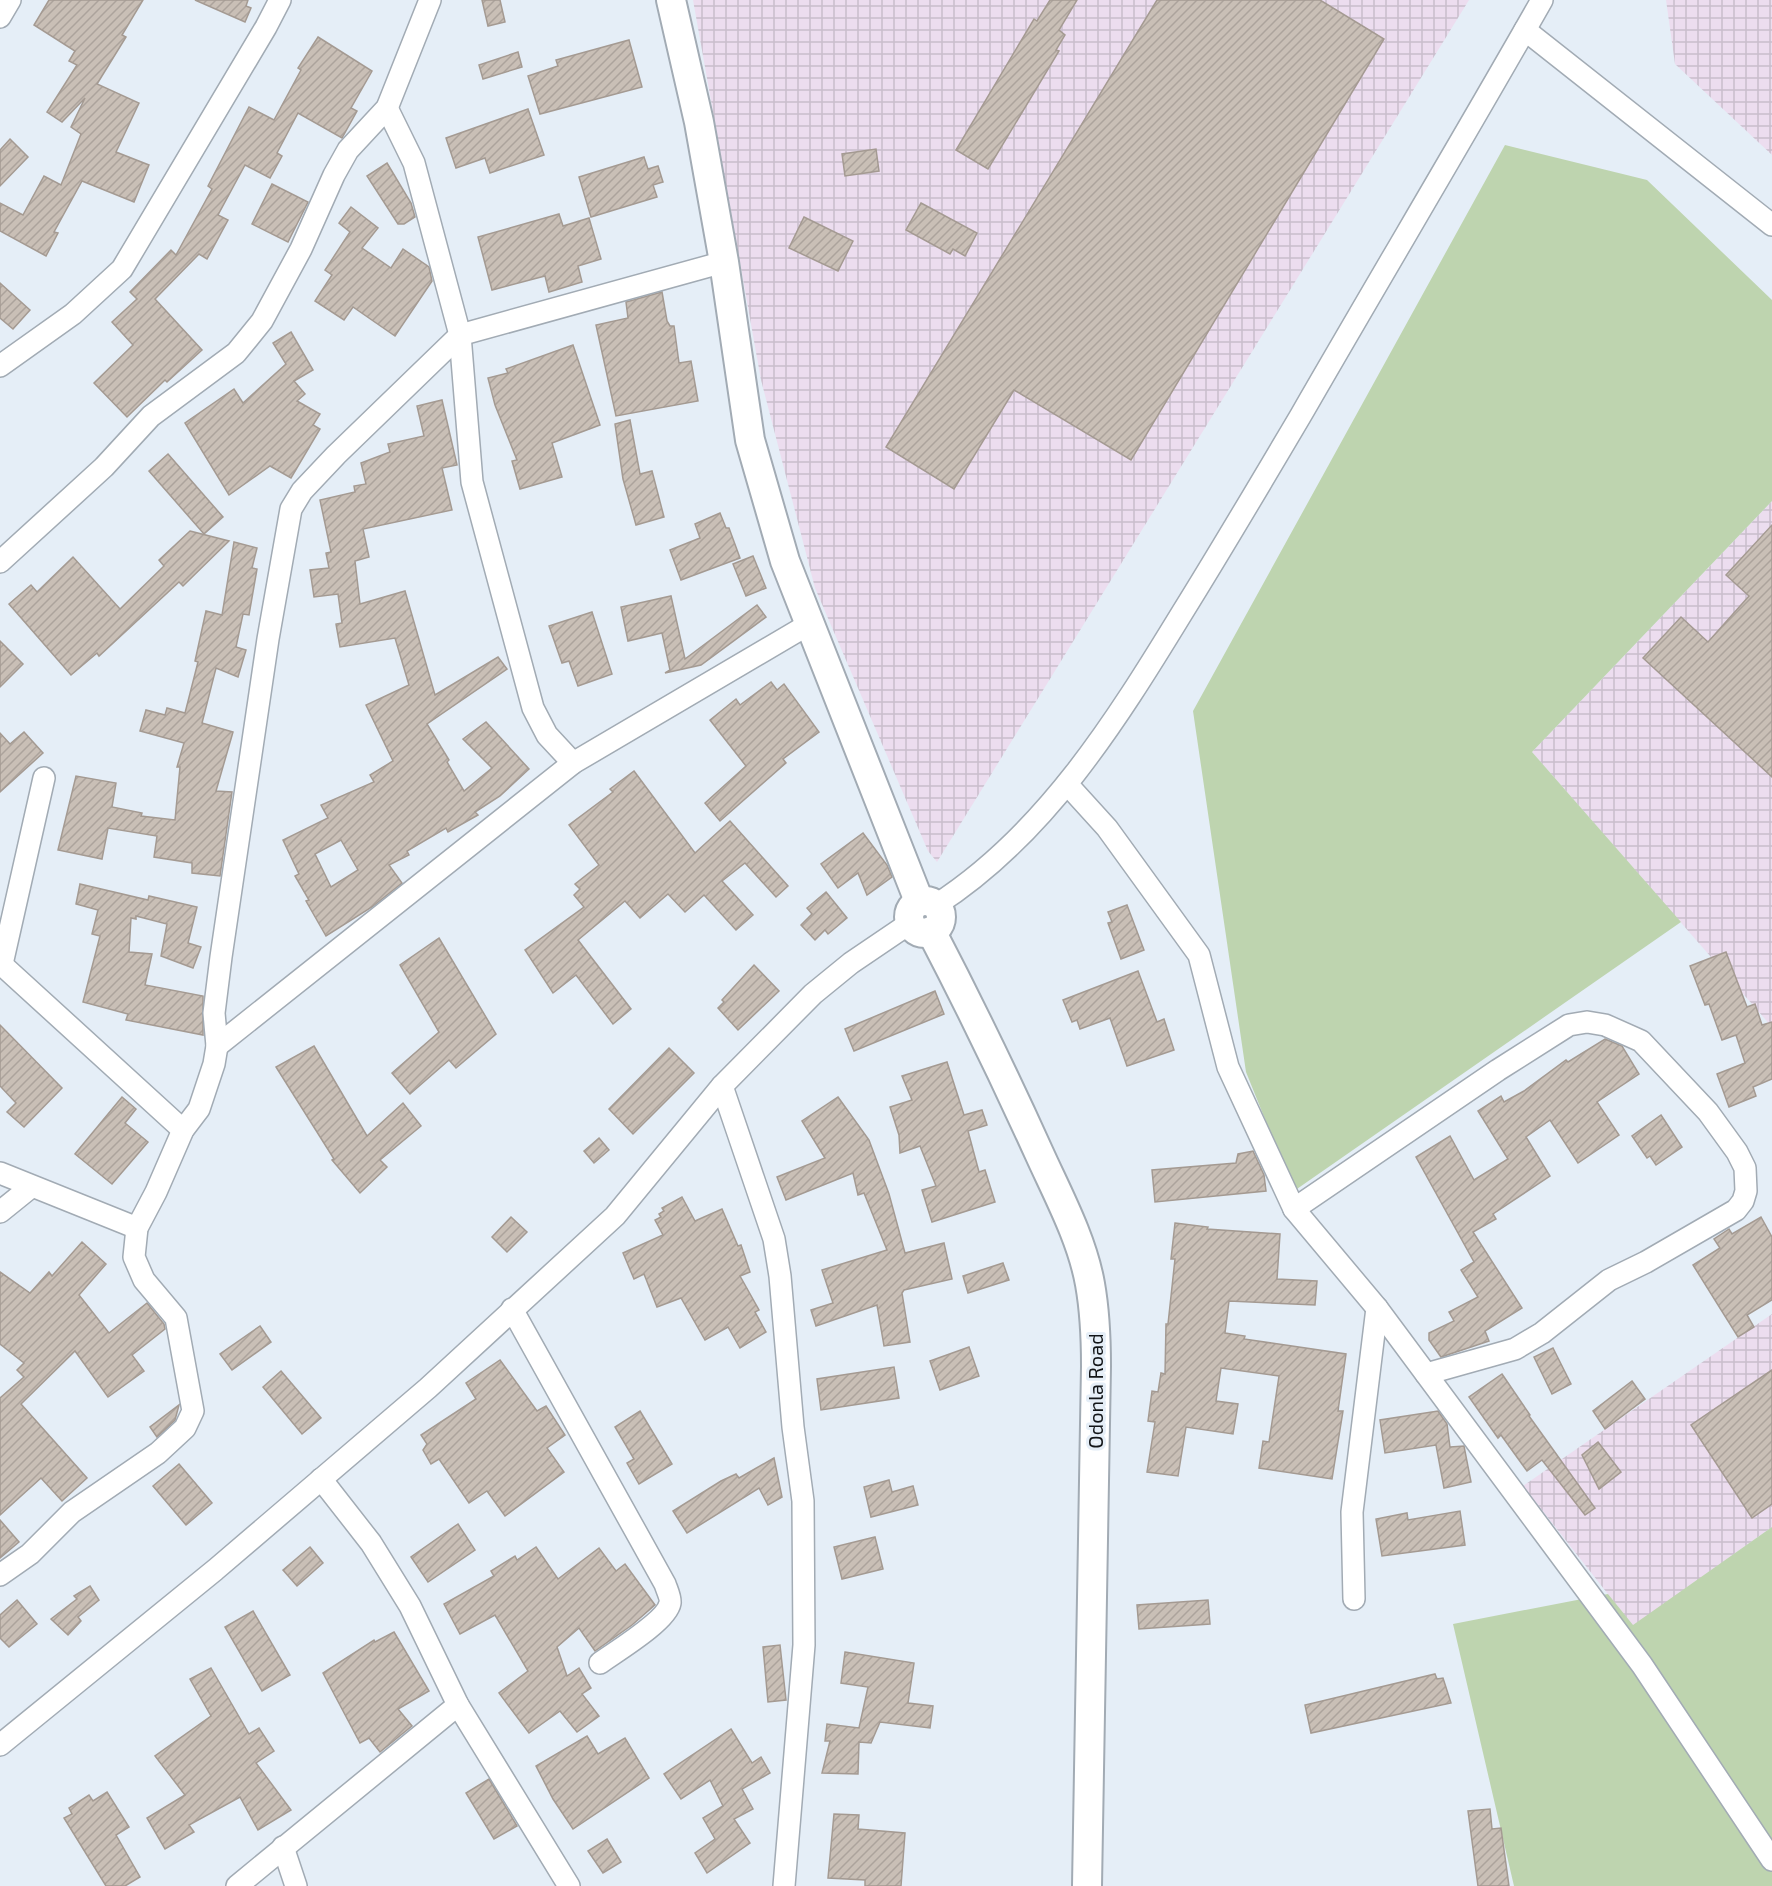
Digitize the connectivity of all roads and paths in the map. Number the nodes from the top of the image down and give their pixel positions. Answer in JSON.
{"nodes":[{"id":1,"x":10,"y":0,"type":"edge"},
{"id":2,"x":280,"y":0,"type":"edge"},
{"id":3,"x":430,"y":0,"type":"edge"},
{"id":4,"x":671,"y":0,"type":"edge"},
{"id":5,"x":1542,"y":0,"type":"edge"},
{"id":6,"x":0,"y":18,"type":"edge"},
{"id":7,"x":1525,"y":30,"type":"junction"},
{"id":8,"x":387,"y":108,"type":"junction"},
{"id":9,"x":1772,"y":225,"type":"edge"},
{"id":10,"x":724,"y":262,"type":"junction"},
{"id":11,"x":460,"y":335,"type":"junction"},
{"id":12,"x":0,"y":366,"type":"edge"},
{"id":13,"x":0,"y":562,"type":"edge"},
{"id":14,"x":811,"y":623,"type":"junction"},
{"id":15,"x":573,"y":763,"type":"junction"},
{"id":16,"x":44,"y":778,"type":"dead end"},
{"id":17,"x":1067,"y":784,"type":"junction"},
{"id":18,"x":924,"y":915,"type":"junction"},
{"id":19,"x":1,"y":964,"type":"edge"},
{"id":20,"x":217,"y":1046,"type":"junction"},
{"id":21,"x":722,"y":1086,"type":"junction"},
{"id":22,"x":183,"y":1130,"type":"junction"},
{"id":23,"x":0,"y":1173,"type":"edge"},
{"id":24,"x":31,"y":1186,"type":"junction"},
{"id":25,"x":1294,"y":1209,"type":"junction"},
{"id":26,"x":0,"y":1212,"type":"edge"},
{"id":27,"x":137,"y":1228,"type":"junction"},
{"id":28,"x":1377,"y":1308,"type":"junction"},
{"id":29,"x":512,"y":1309,"type":"junction"},
{"id":30,"x":1426,"y":1374,"type":"junction"},
{"id":31,"x":321,"y":1479,"type":"junction"},
{"id":32,"x":0,"y":1575,"type":"edge"},
{"id":33,"x":1354,"y":1599,"type":"dead end"},
{"id":34,"x":600,"y":1663,"type":"dead end"},
{"id":35,"x":458,"y":1705,"type":"junction"},
{"id":36,"x":0,"y":1745,"type":"edge"},
{"id":37,"x":283,"y":1847,"type":"junction"},
{"id":38,"x":1772,"y":1860,"type":"edge"},
{"id":39,"x":237,"y":1886,"type":"edge"},
{"id":40,"x":296,"y":1886,"type":"edge"},
{"id":41,"x":569,"y":1886,"type":"edge"},
{"id":42,"x":784,"y":1886,"type":"edge"},
{"id":43,"x":1087,"y":1886,"type":"edge"}],
"edges":[{"from":1,"to":6,"type":"street"},
{"from":2,"to":12,"type":"street"},
{"from":3,"to":8,"type":"street"},
{"from":4,"to":10,"type":"street","name":"Odonla Road"},
{"from":5,"to":7,"type":"street"},
{"from":7,"to":9,"type":"street"},
{"from":7,"to":17,"type":"street"},
{"from":8,"to":11,"type":"street"},
{"from":8,"to":13,"type":"street"},
{"from":10,"to":11,"type":"street"},
{"from":10,"to":14,"type":"street","name":"Odonla Road"},
{"from":11,"to":15,"type":"street"},
{"from":11,"to":20,"type":"street"},
{"from":14,"to":15,"type":"street"},
{"from":14,"to":18,"type":"street","name":"Odonla Road"},
{"from":15,"to":20,"type":"street"},
{"from":16,"to":19,"type":"street"},
{"from":17,"to":18,"type":"street"},
{"from":17,"to":25,"type":"street"},
{"from":18,"to":21,"type":"street"},
{"from":18,"to":43,"type":"street","name":"Odonla Road"},
{"from":19,"to":22,"type":"street"},
{"from":20,"to":22,"type":"street"},
{"from":21,"to":29,"type":"street"},
{"from":21,"to":42,"type":"street"},
{"from":22,"to":27,"type":"street"},
{"from":23,"to":24,"type":"street"},
{"from":24,"to":26,"type":"street"},
{"from":24,"to":27,"type":"street"},
{"from":25,"to":28,"type":"street"},
{"from":25,"to":30,"type":"street"},
{"from":27,"to":32,"type":"street"},
{"from":28,"to":30,"type":"street"},
{"from":28,"to":33,"type":"street"},
{"from":29,"to":31,"type":"street"},
{"from":29,"to":34,"type":"street"},
{"from":30,"to":38,"type":"street"},
{"from":31,"to":35,"type":"street"},
{"from":31,"to":36,"type":"street"},
{"from":35,"to":37,"type":"street"},
{"from":35,"to":41,"type":"street"},
{"from":37,"to":39,"type":"street"},
{"from":37,"to":40,"type":"street"}]}
